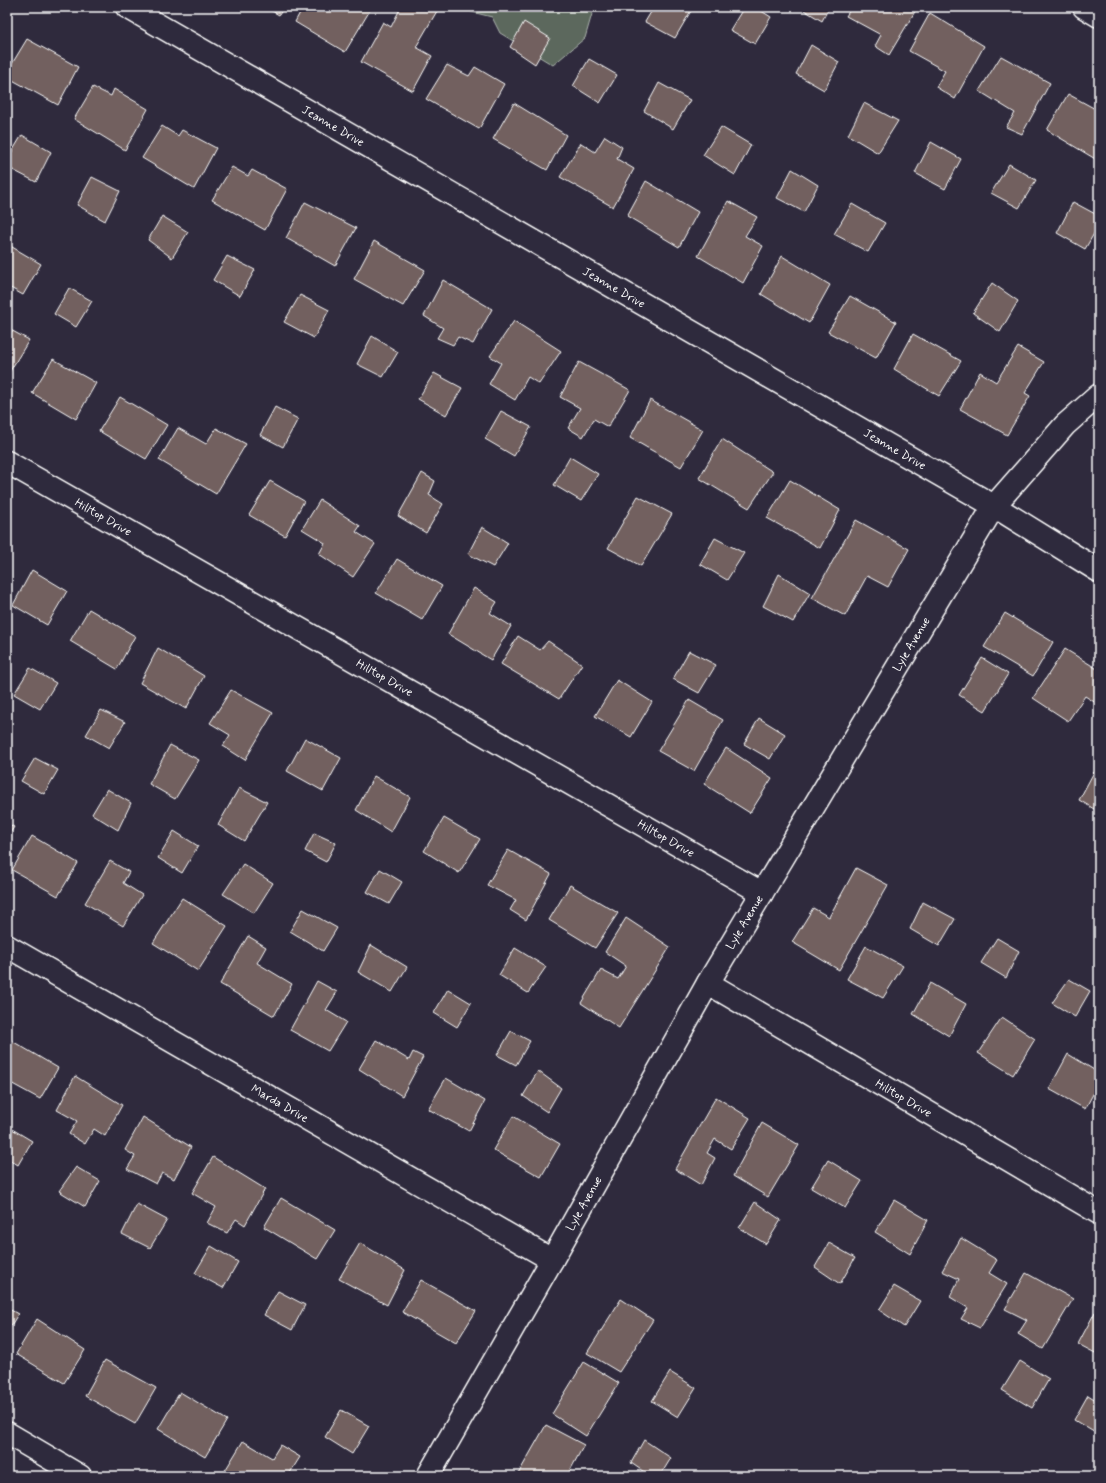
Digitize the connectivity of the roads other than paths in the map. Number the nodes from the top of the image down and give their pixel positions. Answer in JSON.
{"nodes":[{"id":1,"x":127,"y":7,"type":"edge"},
{"id":2,"x":1084,"y":7,"type":"edge"},
{"id":3,"x":1099,"y":16,"type":"edge"},
{"id":4,"x":1099,"y":395,"type":"edge"},
{"id":5,"x":7,"y":462,"type":"edge"},
{"id":6,"x":994,"y":506,"type":"junction"},
{"id":7,"x":1099,"y":570,"type":"edge"},
{"id":8,"x":762,"y":893,"type":"junction"},
{"id":9,"x":7,"y":946,"type":"edge"},
{"id":10,"x":708,"y":983,"type":"junction"},
{"id":11,"x":1099,"y":1213,"type":"edge"},
{"id":12,"x":552,"y":1260,"type":"junction"},
{"id":13,"x":7,"y":1433,"type":"edge"},
{"id":14,"x":80,"y":1476,"type":"edge"},
{"id":15,"x":428,"y":1476,"type":"edge"}],
"edges":[{"from":1,"to":6,"type":"street","name":"Jeanne Drive"},
{"from":2,"to":3,"type":"street"},
{"from":4,"to":6,"type":"street","name":"Lyle Avenue"},
{"from":5,"to":8,"type":"street","name":"Hilltop Drive"},
{"from":6,"to":7,"type":"street","name":"Jeanne Drive"},
{"from":6,"to":8,"type":"street","name":"Lyle Avenue"},
{"from":8,"to":10,"type":"street","name":"Lyle Avenue"},
{"from":9,"to":12,"type":"street","name":"Marda Drive"},
{"from":10,"to":11,"type":"street","name":"Hilltop Drive"},
{"from":10,"to":12,"type":"street","name":"Lyle Avenue"},
{"from":12,"to":15,"type":"street","name":"Lyle Avenue"},
{"from":13,"to":14,"type":"street"}]}
